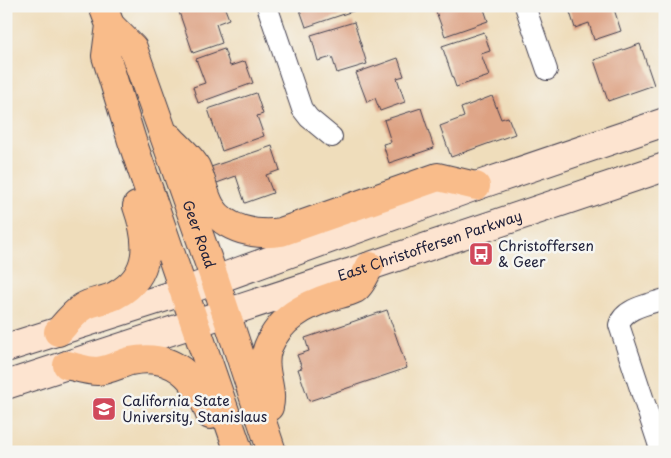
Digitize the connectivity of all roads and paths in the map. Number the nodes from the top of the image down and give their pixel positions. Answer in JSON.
{"nodes":[{"id":1,"x":267,"y":6,"type":"edge"},
{"id":2,"x":525,"y":6,"type":"edge"},
{"id":3,"x":106,"y":15,"type":"edge"},
{"id":4,"x":547,"y":70,"type":"dead end"},
{"id":5,"x":665,"y":122,"type":"edge"},
{"id":6,"x":162,"y":130,"type":"junction"},
{"id":7,"x":332,"y":136,"type":"dead end"},
{"id":8,"x":132,"y":141,"type":"junction"},
{"id":9,"x":665,"y":167,"type":"edge"},
{"id":10,"x":476,"y":186,"type":"junction"},
{"id":11,"x":370,"y":266,"type":"junction"},
{"id":12,"x":215,"y":280,"type":"junction"},
{"id":13,"x":185,"y":291,"type":"junction"},
{"id":14,"x":665,"y":299,"type":"edge"},
{"id":15,"x":226,"y":314,"type":"junction"},
{"id":16,"x":196,"y":324,"type":"junction"},
{"id":17,"x":58,"y":332,"type":"junction"},
{"id":18,"x":6,"y":348,"type":"edge"},
{"id":19,"x":67,"y":365,"type":"junction"},
{"id":20,"x":6,"y":385,"type":"edge"},
{"id":21,"x":268,"y":440,"type":"edge"},
{"id":22,"x":236,"y":445,"type":"edge"},
{"id":23,"x":661,"y":452,"type":"edge"}],
"edges":[{"from":1,"to":7,"type":"street"},
{"from":2,"to":4,"type":"street"},
{"from":3,"to":6,"type":"main road","name":"Geer Road"},
{"from":3,"to":8,"type":"main road","name":"Geer Road"},
{"from":5,"to":10,"type":"street"},
{"from":6,"to":10,"type":"main road"},
{"from":6,"to":12,"type":"main road","name":"Geer Road"},
{"from":8,"to":13,"type":"main road","name":"Geer Road"},
{"from":8,"to":17,"type":"main road"},
{"from":9,"to":11,"type":"street","name":"East Christoffersen Parkway"},
{"from":10,"to":12,"type":"street"},
{"from":11,"to":15,"type":"street","name":"East Christoffersen Parkway"},
{"from":11,"to":21,"type":"main road"},
{"from":12,"to":13,"type":"street"},
{"from":12,"to":15,"type":"main road","name":"Geer Road"},
{"from":13,"to":16,"type":"main road","name":"Geer Road"},
{"from":13,"to":17,"type":"street"},
{"from":14,"to":23,"type":"street"},
{"from":15,"to":16,"type":"street","name":"East Christoffersen Parkway"},
{"from":15,"to":21,"type":"main road","name":"Geer Road"},
{"from":16,"to":19,"type":"street","name":"East Christoffersen Parkway"},
{"from":16,"to":22,"type":"main road","name":"Geer Road"},
{"from":17,"to":18,"type":"street"},
{"from":19,"to":20,"type":"street","name":"East Christoffersen Parkway"},
{"from":19,"to":22,"type":"main road"}]}
